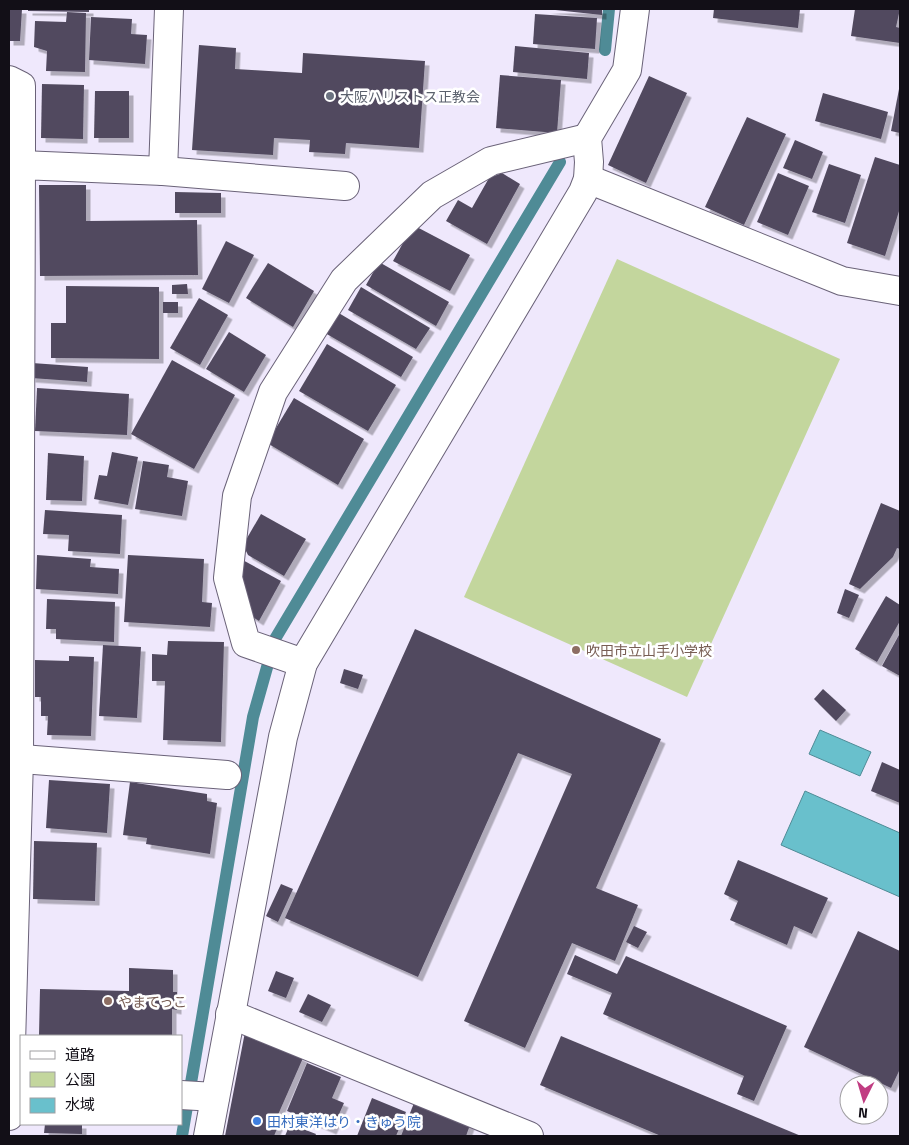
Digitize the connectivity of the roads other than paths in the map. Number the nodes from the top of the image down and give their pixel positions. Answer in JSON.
{"nodes":[{"id":1,"x":169,"y":9,"type":"edge"},
{"id":2,"x":635,"y":9,"type":"edge"},
{"id":3,"x":9,"y":80,"type":"edge"},
{"id":4,"x":587,"y":138,"type":"junction"},
{"id":5,"x":21,"y":165,"type":"junction"},
{"id":6,"x":163,"y":171,"type":"junction"},
{"id":7,"x":588,"y":179,"type":"junction"},
{"id":8,"x":344,"y":186,"type":"dead end"},
{"id":9,"x":898,"y":283,"type":"edge"},
{"id":10,"x":14,"y":366,"type":"edge"},
{"id":11,"x":282,"y":655,"type":"junction"},
{"id":12,"x":14,"y":758,"type":"edge"},
{"id":13,"x":227,"y":775,"type":"dead end"},
{"id":14,"x":230,"y":1014,"type":"junction"},
{"id":15,"x":199,"y":1096,"type":"edge"},
{"id":16,"x":12,"y":1098,"type":"edge"},
{"id":17,"x":208,"y":1136,"type":"edge"},
{"id":18,"x":529,"y":1136,"type":"edge"}],
"edges":[{"from":1,"to":6,"type":"street"},
{"from":2,"to":4,"type":"street"},
{"from":3,"to":5,"type":"street"},
{"from":4,"to":7,"type":"street"},
{"from":4,"to":11,"type":"street"},
{"from":5,"to":6,"type":"street"},
{"from":5,"to":10,"type":"street"},
{"from":6,"to":8,"type":"street"},
{"from":7,"to":9,"type":"street"},
{"from":7,"to":11,"type":"street"},
{"from":10,"to":12,"type":"street"},
{"from":11,"to":14,"type":"street"},
{"from":12,"to":13,"type":"street"},
{"from":12,"to":16,"type":"street"},
{"from":14,"to":15,"type":"street"},
{"from":14,"to":18,"type":"street"},
{"from":15,"to":17,"type":"street"}]}
